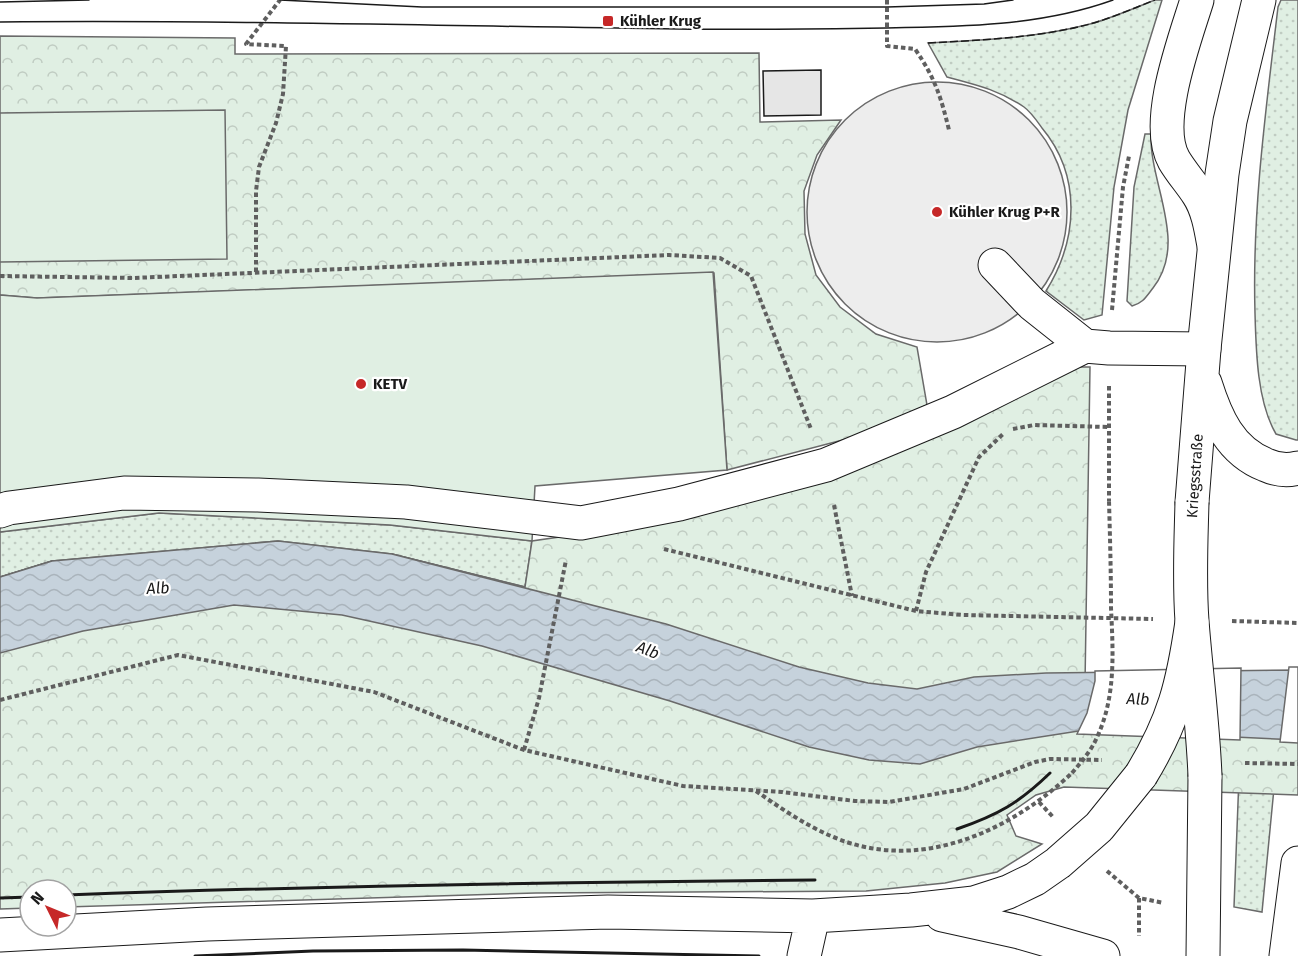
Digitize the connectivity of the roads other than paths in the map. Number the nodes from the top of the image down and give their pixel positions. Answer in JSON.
{"nodes":[{"id":1,"x":1197,"y":0,"type":"edge"},
{"id":2,"x":1222,"y":0,"type":"edge"},
{"id":3,"x":1259,"y":0,"type":"edge"},
{"id":4,"x":1186,"y":35,"type":"junction"},
{"id":5,"x":1214,"y":247,"type":"junction"},
{"id":6,"x":995,"y":265,"type":"dead end"},
{"id":7,"x":1097,"y":347,"type":"junction"},
{"id":8,"x":1204,"y":362,"type":"junction"},
{"id":9,"x":1298,"y":468,"type":"edge"},
{"id":10,"x":0,"y":511,"type":"edge"},
{"id":11,"x":1192,"y":622,"type":"junction"},
{"id":12,"x":1298,"y":862,"type":"edge"},
{"id":13,"x":911,"y":910,"type":"junction"},
{"id":14,"x":813,"y":916,"type":"junction"},
{"id":15,"x":0,"y":935,"type":"edge"},
{"id":16,"x":1096,"y":955,"type":"edge"},
{"id":17,"x":804,"y":956,"type":"edge"},
{"id":18,"x":1203,"y":956,"type":"edge"},
{"id":19,"x":1286,"y":956,"type":"edge"}],
"edges":[{"from":1,"to":4,"type":"main road"},
{"from":2,"to":4,"type":"main road"},
{"from":3,"to":5,"type":"main road","name":"Kriegsstraße"},
{"from":4,"to":5,"type":"main road"},
{"from":5,"to":8,"type":"main road","name":"Kriegsstraße"},
{"from":6,"to":7,"type":"main road"},
{"from":7,"to":8,"type":"main road"},
{"from":7,"to":10,"type":"main road"},
{"from":8,"to":9,"type":"main road"},
{"from":8,"to":11,"type":"main road","name":"Kriegsstraße","bridge":true},
{"from":11,"to":13,"type":"main road","bridge":true},
{"from":11,"to":18,"type":"main road","name":"Kriegsstraße","bridge":true},
{"from":12,"to":19,"type":"main road"},
{"from":13,"to":14,"type":"main road"},
{"from":13,"to":16,"type":"main road"},
{"from":14,"to":15,"type":"main road"},
{"from":14,"to":17,"type":"main road"}]}
